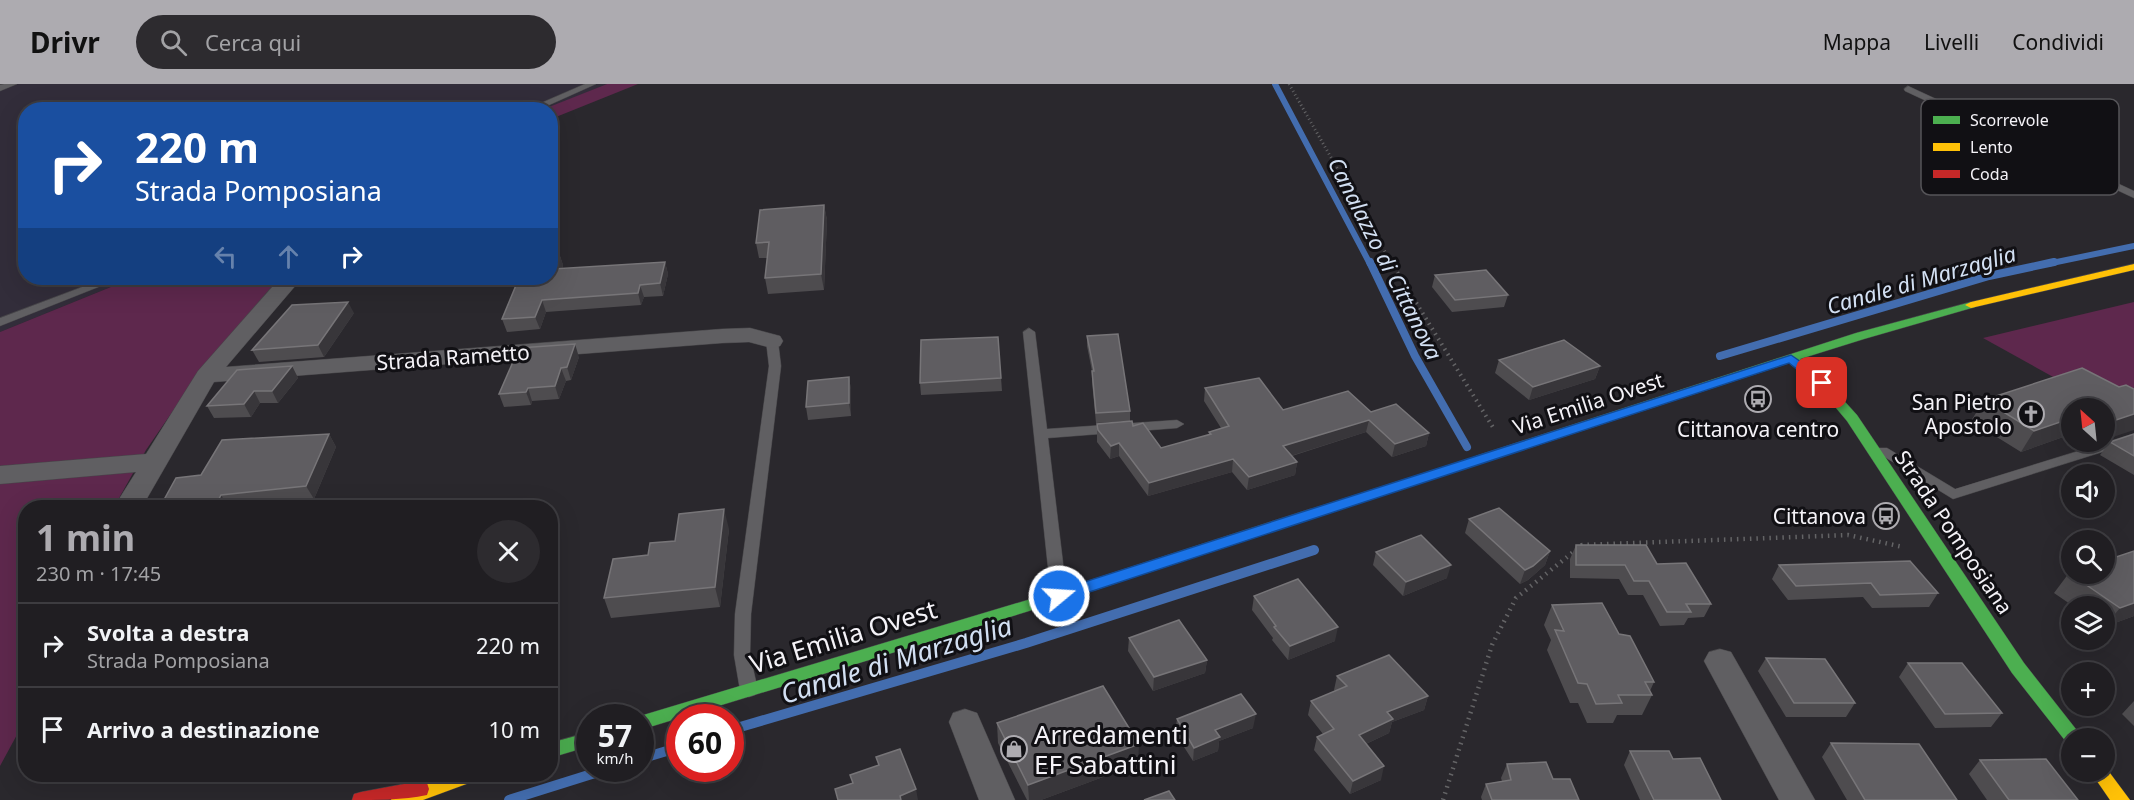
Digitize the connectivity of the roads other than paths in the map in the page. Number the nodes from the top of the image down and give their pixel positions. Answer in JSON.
{"nodes":[{"id":1,"x":13,"y":84,"type":"edge"},
{"id":2,"x":592,"y":84,"type":"edge"},
{"id":3,"x":0,"y":88,"type":"edge"},
{"id":4,"x":1908,"y":89,"type":"dead end"},
{"id":5,"x":1929,"y":99,"type":"edge"},
{"id":6,"x":549,"y":102,"type":"edge"},
{"id":7,"x":2119,"y":188,"type":"edge"},
{"id":8,"x":2134,"y":195,"type":"edge"},
{"id":9,"x":2134,"y":267,"type":"edge"},
{"id":10,"x":97,"y":285,"type":"edge"},
{"id":11,"x":285,"y":285,"type":"edge"},
{"id":12,"x":0,"y":322,"type":"edge"},
{"id":13,"x":1029,"y":332,"type":"dead end"},
{"id":14,"x":772,"y":341,"type":"joint"},
{"id":15,"x":1791,"y":358,"type":"junction"},
{"id":16,"x":206,"y":376,"type":"junction"},
{"id":17,"x":1177,"y":424,"type":"dead end"},
{"id":18,"x":1040,"y":434,"type":"junction"},
{"id":19,"x":2134,"y":438,"type":"edge"},
{"id":20,"x":1870,"y":443,"type":"junction"},
{"id":21,"x":154,"y":462,"type":"junction"},
{"id":22,"x":0,"y":475,"type":"edge"},
{"id":23,"x":133,"y":500,"type":"edge"},
{"id":24,"x":1059,"y":596,"type":"junction"},
{"id":25,"x":1720,"y":661,"type":"dead end"},
{"id":26,"x":749,"y":690,"type":"junction"},
{"id":27,"x":654,"y":719,"type":"edge"},
{"id":28,"x":965,"y":722,"type":"dead end"},
{"id":29,"x":2065,"y":728,"type":"edge"},
{"id":30,"x":576,"y":743,"type":"edge"},
{"id":31,"x":558,"y":749,"type":"edge"},
{"id":32,"x":449,"y":782,"type":"edge"},
{"id":33,"x":2107,"y":782,"type":"edge"},
{"id":34,"x":436,"y":786,"type":"junction"},
{"id":35,"x":361,"y":800,"type":"edge"},
{"id":36,"x":400,"y":800,"type":"edge"},
{"id":37,"x":997,"y":800,"type":"edge"},
{"id":38,"x":1797,"y":800,"type":"edge"},
{"id":39,"x":2121,"y":800,"type":"edge"}],
"edges":[{"from":1,"to":3,"type":"lane"},
{"from":2,"to":6,"type":"lane"},
{"from":4,"to":5,"type":"lane"},
{"from":7,"to":8,"type":"lane"},
{"from":9,"to":15,"type":"main road","name":"Via Emilia Ovest"},
{"from":10,"to":12,"type":"lane"},
{"from":11,"to":16,"type":"street"},
{"from":13,"to":18,"type":"lane"},
{"from":14,"to":16,"type":"street","name":"Strada Rametto"},
{"from":14,"to":26,"type":"lane"},
{"from":15,"to":20,"type":"main road","name":"Strada Pomposiana"},
{"from":15,"to":24,"type":"main road","name":"Via Emilia Ovest"},
{"from":16,"to":21,"type":"street"},
{"from":17,"to":18,"type":"lane"},
{"from":18,"to":24,"type":"lane"},
{"from":19,"to":20,"type":"lane"},
{"from":20,"to":29,"type":"main road","name":"Strada Pomposiana"},
{"from":21,"to":22,"type":"street"},
{"from":21,"to":23,"type":"street"},
{"from":24,"to":26,"type":"main road","name":"Via Emilia Ovest"},
{"from":25,"to":38,"type":"street"},
{"from":26,"to":27,"type":"main road","name":"Via Emilia Ovest"},
{"from":28,"to":37,"type":"street"},
{"from":30,"to":31,"type":"main road"},
{"from":32,"to":34,"type":"main road"},
{"from":33,"to":39,"type":"main road"},
{"from":34,"to":35,"type":"main road"},
{"from":34,"to":36,"type":"main road"}]}
